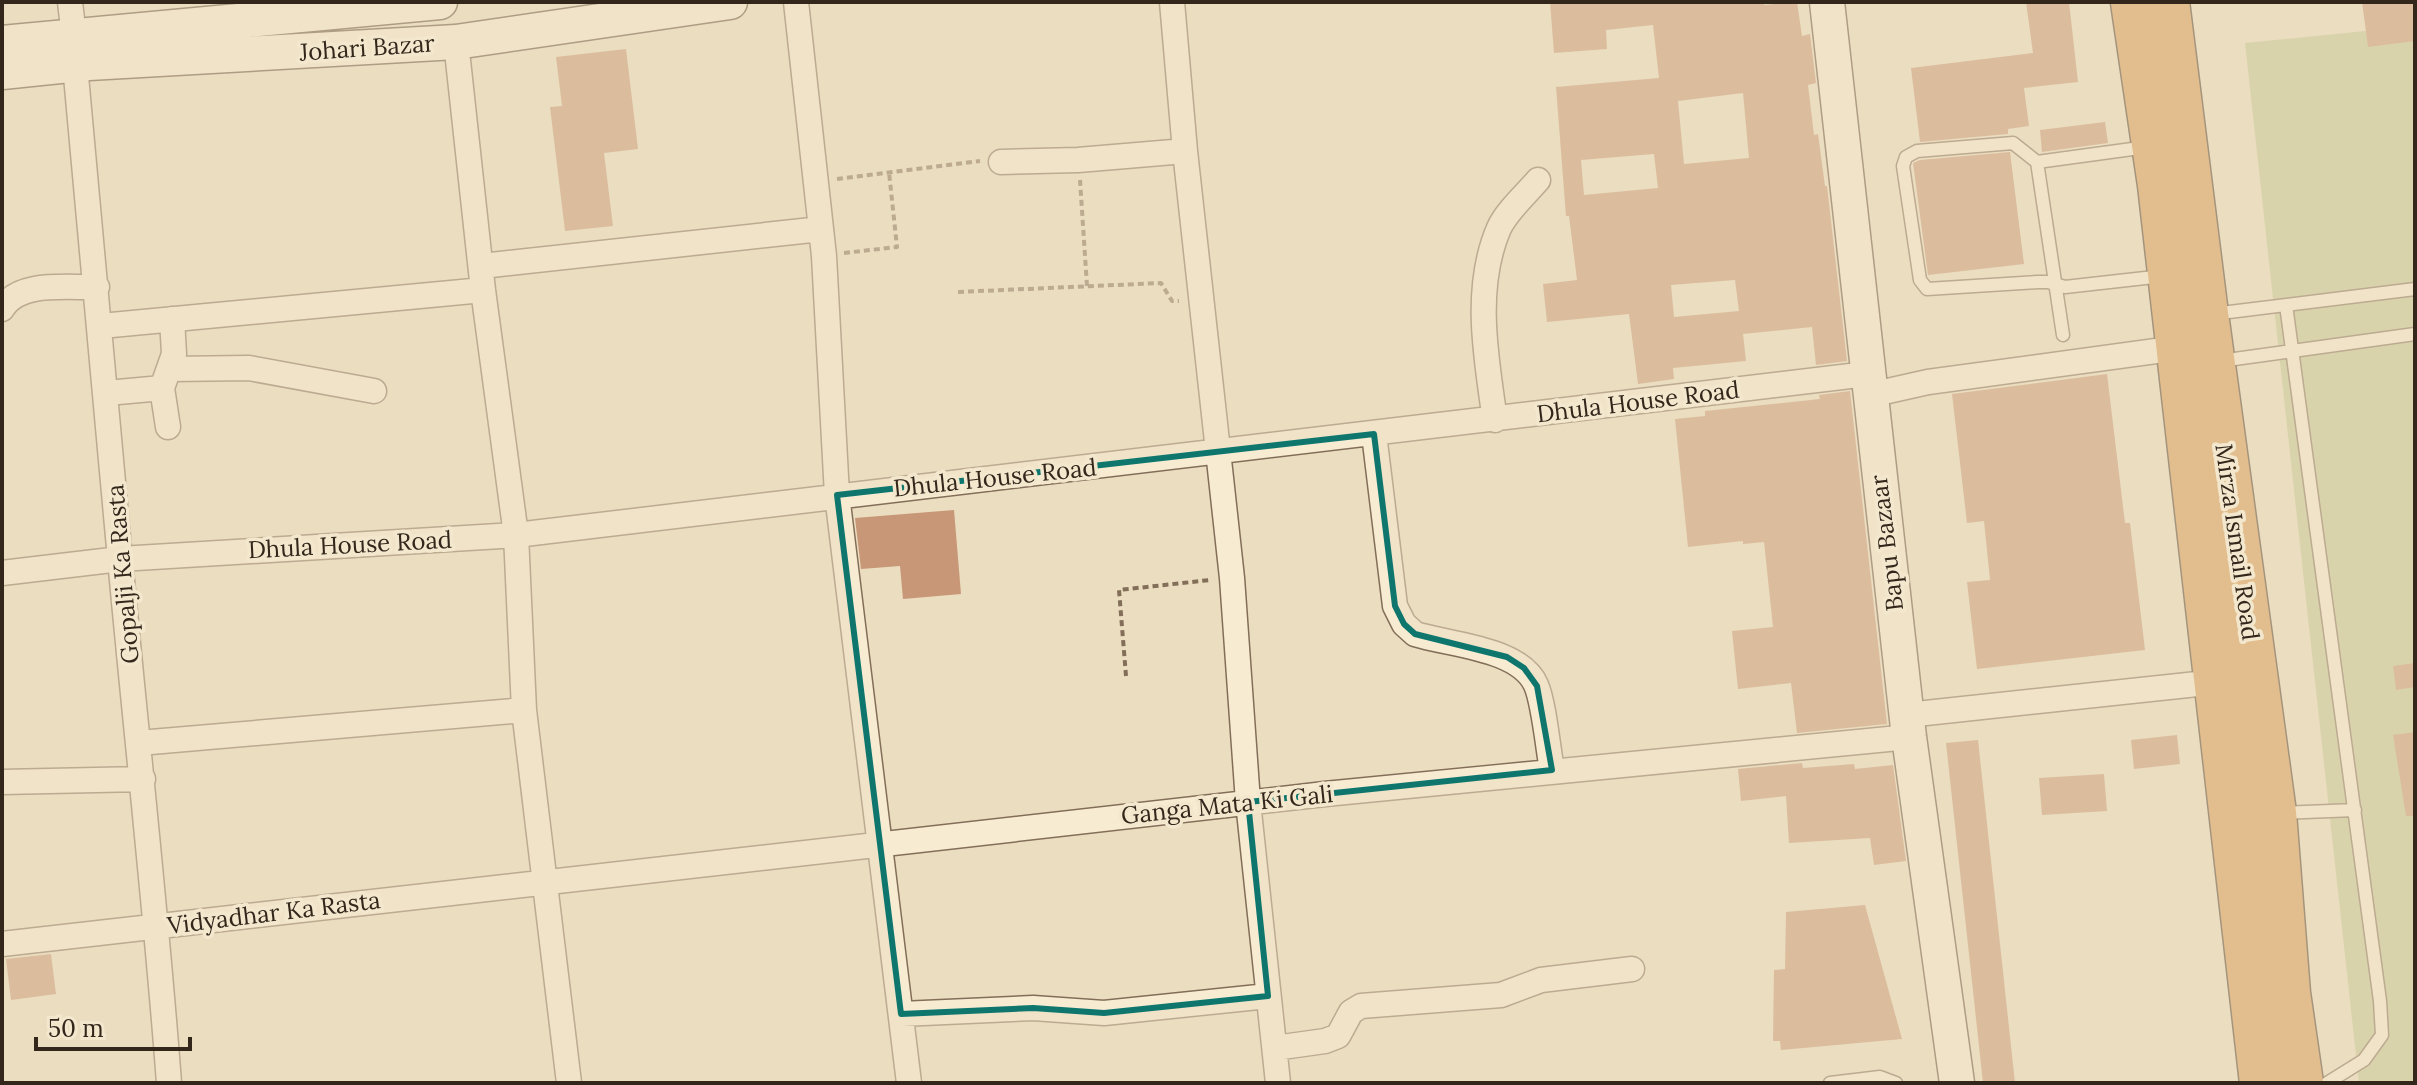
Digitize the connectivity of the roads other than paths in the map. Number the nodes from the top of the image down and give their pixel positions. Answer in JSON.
{"nodes":[{"id":1,"x":70,"y":2,"type":"edge"},
{"id":2,"x":440,"y":2,"type":"edge"},
{"id":3,"x":730,"y":2,"type":"edge"},
{"id":4,"x":796,"y":2,"type":"edge"},
{"id":5,"x":1172,"y":2,"type":"edge"},
{"id":6,"x":1827,"y":2,"type":"edge"},
{"id":7,"x":2133,"y":2,"type":"edge"},
{"id":8,"x":2167,"y":2,"type":"edge"},
{"id":9,"x":456,"y":42,"type":"junction"},
{"id":10,"x":2,"y":43,"type":"edge"},
{"id":11,"x":74,"y":50,"type":"junction"},
{"id":12,"x":2,"y":72,"type":"edge"},
{"id":13,"x":2154,"y":146,"type":"junction"},
{"id":14,"x":1185,"y":151,"type":"junction"},
{"id":15,"x":1001,"y":162,"type":"road end"},
{"id":16,"x":2037,"y":162,"type":"junction"},
{"id":17,"x":1538,"y":180,"type":"dead end"},
{"id":18,"x":821,"y":229,"type":"junction"},
{"id":19,"x":2170,"y":276,"type":"junction"},
{"id":20,"x":483,"y":278,"type":"junction"},
{"id":21,"x":2056,"y":286,"type":"junction"},
{"id":22,"x":97,"y":287,"type":"junction"},
{"id":23,"x":2415,"y":289,"type":"edge"},
{"id":24,"x":2286,"y":305,"type":"junction"},
{"id":25,"x":2,"y":309,"type":"edge"},
{"id":26,"x":2206,"y":314,"type":"junction"},
{"id":27,"x":172,"y":319,"type":"junction"},
{"id":28,"x":101,"y":326,"type":"junction"},
{"id":29,"x":2415,"y":334,"type":"edge"},
{"id":30,"x":2063,"y":335,"type":"dead end"},
{"id":31,"x":2294,"y":352,"type":"junction"},
{"id":32,"x":2196,"y":355,"type":"junction"},
{"id":33,"x":167,"y":378,"type":"junction"},
{"id":34,"x":1868,"y":385,"type":"junction"},
{"id":35,"x":374,"y":391,"type":"dead end"},
{"id":36,"x":107,"y":393,"type":"junction"},
{"id":37,"x":1495,"y":420,"type":"junction"},
{"id":38,"x":168,"y":427,"type":"dead end"},
{"id":39,"x":1374,"y":434,"type":"junction"},
{"id":40,"x":1218,"y":453,"type":"junction"},
{"id":41,"x":837,"y":495,"type":"junction"},
{"id":42,"x":516,"y":535,"type":"junction"},
{"id":43,"x":120,"y":559,"type":"junction"},
{"id":44,"x":2,"y":573,"type":"edge"},
{"id":45,"x":2216,"y":682,"type":"junction"},
{"id":46,"x":524,"y":710,"type":"junction"},
{"id":47,"x":1908,"y":726,"type":"junction"},
{"id":48,"x":139,"y":743,"type":"junction"},
{"id":49,"x":1552,"y":770,"type":"junction"},
{"id":50,"x":143,"y":779,"type":"junction"},
{"id":51,"x":2,"y":782,"type":"edge"},
{"id":52,"x":1248,"y":802,"type":"junction"},
{"id":53,"x":2355,"y":810,"type":"junction"},
{"id":54,"x":2274,"y":813,"type":"junction"},
{"id":55,"x":880,"y":844,"type":"junction"},
{"id":56,"x":546,"y":882,"type":"junction"},
{"id":57,"x":158,"y":926,"type":"junction"},
{"id":58,"x":2,"y":944,"type":"edge"},
{"id":59,"x":1632,"y":969,"type":"dead end"},
{"id":60,"x":1268,"y":996,"type":"junction"},
{"id":61,"x":901,"y":1014,"type":"junction"},
{"id":62,"x":1275,"y":1048,"type":"junction"},
{"id":63,"x":169,"y":1083,"type":"edge"},
{"id":64,"x":569,"y":1083,"type":"edge"},
{"id":65,"x":909,"y":1083,"type":"edge"},
{"id":66,"x":1278,"y":1083,"type":"edge"},
{"id":67,"x":1830,"y":1083,"type":"edge"},
{"id":68,"x":1896,"y":1083,"type":"edge"},
{"id":69,"x":1957,"y":1083,"type":"edge"},
{"id":70,"x":2262,"y":1083,"type":"edge"},
{"id":71,"x":2301,"y":1083,"type":"edge"},
{"id":72,"x":2327,"y":1083,"type":"edge"}],
"edges":[{"from":1,"to":11,"type":"street","name":"Gopalji Ka Rasta"},
{"from":2,"to":11,"type":"street","name":"Johari Bazar"},
{"from":3,"to":9,"type":"street","name":"Johari Bazar"},
{"from":4,"to":18,"type":"street"},
{"from":5,"to":14,"type":"street"},
{"from":6,"to":34,"type":"street","name":"Bapu Bazaar"},
{"from":7,"to":13,"type":"highway","name":"Mirza Ismail Road"},
{"from":8,"to":26,"type":"highway","name":"Mirza Ismail Road"},
{"from":9,"to":11,"type":"street","name":"Johari Bazar"},
{"from":9,"to":20,"type":"street"},
{"from":10,"to":11,"type":"street","name":"Johari Bazar"},
{"from":11,"to":12,"type":"street","name":"Johari Bazar"},
{"from":11,"to":22,"type":"street","name":"Gopalji Ka Rasta"},
{"from":13,"to":16,"type":"lane"},
{"from":13,"to":19,"type":"highway","name":"Mirza Ismail Road"},
{"from":14,"to":15,"type":"street"},
{"from":14,"to":40,"type":"street"},
{"from":16,"to":21,"type":"lane"},
{"from":16,"to":21,"type":"lane"},
{"from":17,"to":37,"type":"street"},
{"from":18,"to":20,"type":"street"},
{"from":18,"to":41,"type":"street"},
{"from":19,"to":21,"type":"lane"},
{"from":19,"to":32,"type":"highway","name":"Mirza Ismail Road"},
{"from":20,"to":27,"type":"street"},
{"from":20,"to":42,"type":"street"},
{"from":21,"to":30,"type":"lane"},
{"from":22,"to":25,"type":"street"},
{"from":22,"to":28,"type":"street","name":"Gopalji Ka Rasta"},
{"from":23,"to":24,"type":"lane"},
{"from":24,"to":26,"type":"lane"},
{"from":24,"to":31,"type":"lane"},
{"from":26,"to":32,"type":"highway","name":"Mirza Ismail Road"},
{"from":27,"to":28,"type":"street"},
{"from":27,"to":33,"type":"street"},
{"from":28,"to":36,"type":"street","name":"Gopalji Ka Rasta"},
{"from":29,"to":31,"type":"lane"},
{"from":31,"to":32,"type":"lane"},
{"from":31,"to":53,"type":"lane"},
{"from":32,"to":34,"type":"street","name":"Dhula House Road"},
{"from":32,"to":45,"type":"highway","name":"Mirza Ismail Road"},
{"from":32,"to":54,"type":"highway","name":"Mirza Ismail Road"},
{"from":33,"to":35,"type":"street"},
{"from":33,"to":36,"type":"street"},
{"from":33,"to":38,"type":"street"},
{"from":34,"to":37,"type":"street","name":"Dhula House Road"},
{"from":34,"to":47,"type":"street","name":"Bapu Bazaar"},
{"from":36,"to":43,"type":"street","name":"Gopalji Ka Rasta"},
{"from":37,"to":39,"type":"street","name":"Dhula House Road"},
{"from":39,"to":40,"type":"street","name":"Dhula House Road"},
{"from":39,"to":49,"type":"street"},
{"from":40,"to":41,"type":"street","name":"Dhula House Road"},
{"from":40,"to":52,"type":"street"},
{"from":41,"to":42,"type":"street","name":"Dhula House Road"},
{"from":41,"to":55,"type":"street"},
{"from":42,"to":43,"type":"street","name":"Dhula House Road"},
{"from":42,"to":46,"type":"street"},
{"from":43,"to":44,"type":"street","name":"Dhula House Road"},
{"from":43,"to":48,"type":"street","name":"Gopalji Ka Rasta"},
{"from":45,"to":47,"type":"street","name":"Ganga Mata Ki Gali"},
{"from":45,"to":70,"type":"highway","name":"Mirza Ismail Road"},
{"from":46,"to":48,"type":"street"},
{"from":46,"to":56,"type":"street"},
{"from":47,"to":49,"type":"street","name":"Ganga Mata Ki Gali"},
{"from":47,"to":69,"type":"street","name":"Bapu Bazaar"},
{"from":48,"to":50,"type":"street","name":"Gopalji Ka Rasta"},
{"from":49,"to":52,"type":"street","name":"Ganga Mata Ki Gali"},
{"from":50,"to":51,"type":"street"},
{"from":50,"to":57,"type":"street","name":"Gopalji Ka Rasta"},
{"from":52,"to":55,"type":"street","name":"Ganga Mata Ki Gali"},
{"from":52,"to":60,"type":"street"},
{"from":53,"to":54,"type":"lane"},
{"from":53,"to":72,"type":"lane"},
{"from":54,"to":71,"type":"highway","name":"Mirza Ismail Road"},
{"from":55,"to":56,"type":"street","name":"Ganga Mata Ki Gali"},
{"from":55,"to":61,"type":"street"},
{"from":56,"to":57,"type":"street","name":"Vidyadhar Ka Rasta"},
{"from":56,"to":64,"type":"street"},
{"from":57,"to":58,"type":"street","name":"Vidyadhar Ka Rasta"},
{"from":57,"to":63,"type":"street","name":"Gopalji Ka Rasta"},
{"from":59,"to":62,"type":"street"},
{"from":60,"to":61,"type":"street"},
{"from":60,"to":62,"type":"street"},
{"from":61,"to":65,"type":"street"},
{"from":62,"to":66,"type":"street"},
{"from":67,"to":68,"type":"lane"}]}
